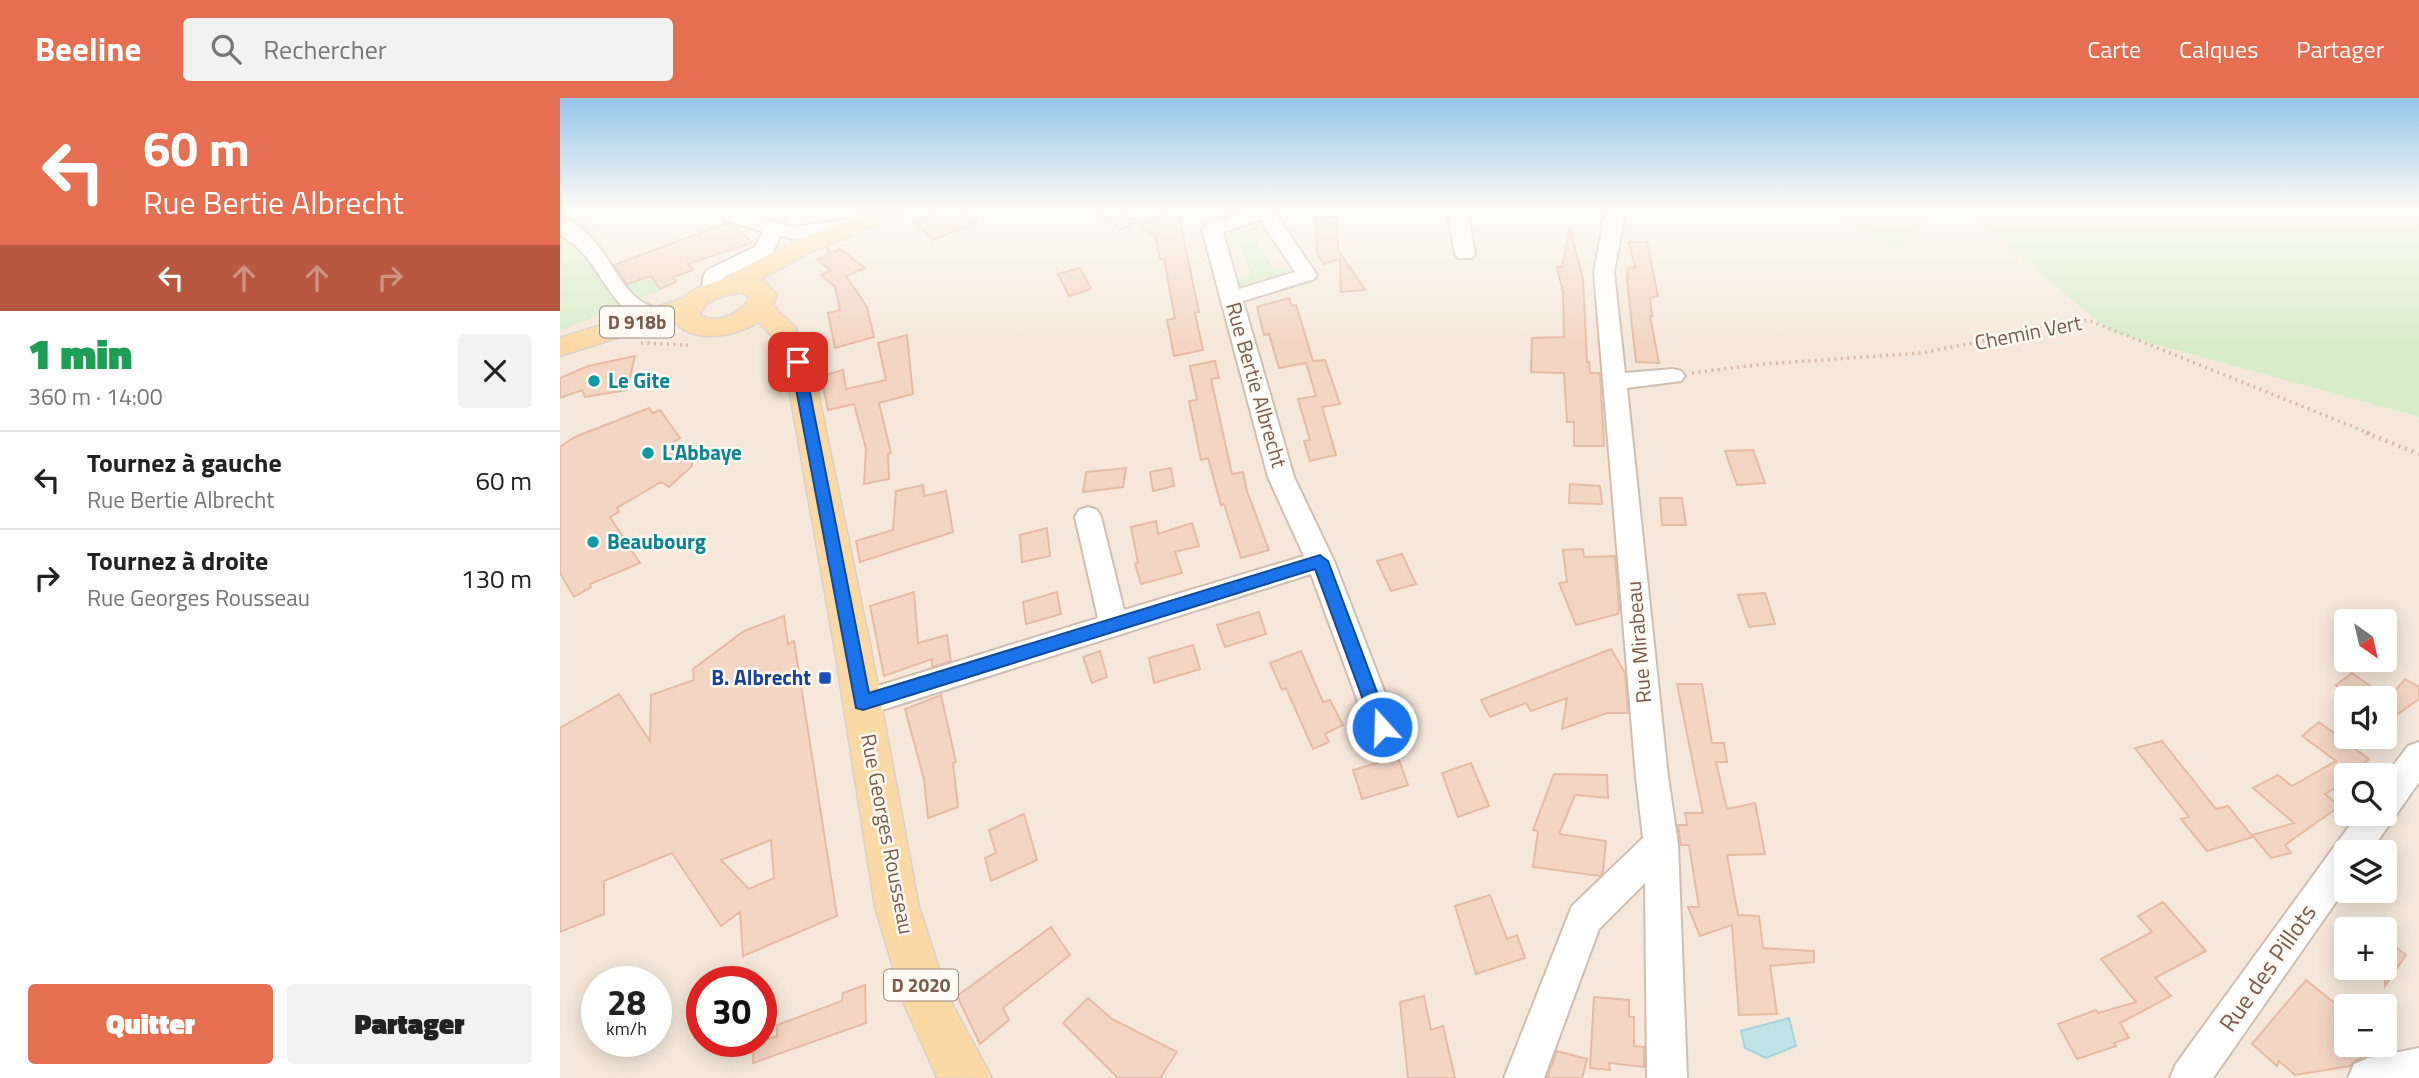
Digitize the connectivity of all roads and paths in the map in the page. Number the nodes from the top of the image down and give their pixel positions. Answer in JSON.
{"nodes":[{"id":1,"x":594,"y":254,"type":"edge"},
{"id":2,"x":774,"y":254,"type":"edge"},
{"id":3,"x":784,"y":254,"type":"edge"},
{"id":4,"x":1219,"y":254,"type":"edge"},
{"id":5,"x":1295,"y":254,"type":"edge"},
{"id":6,"x":1607,"y":254,"type":"edge"},
{"id":7,"x":1231,"y":298,"type":"junction"},
{"id":8,"x":760,"y":299,"type":"junction"},
{"id":9,"x":704,"y":310,"type":"junction"},
{"id":10,"x":654,"y":317,"type":"junction"},
{"id":11,"x":731,"y":324,"type":"junction"},
{"id":12,"x":787,"y":332,"type":"junction"},
{"id":13,"x":635,"y":342,"type":"dead end"},
{"id":14,"x":572,"y":343,"type":"edge"},
{"id":15,"x":1673,"y":376,"type":"joint"},
{"id":16,"x":1614,"y":382,"type":"junction"},
{"id":17,"x":2419,"y":454,"type":"edge"},
{"id":18,"x":1088,"y":517,"type":"dead end"},
{"id":19,"x":1320,"y":561,"type":"junction"},
{"id":20,"x":1114,"y":626,"type":"junction"},
{"id":21,"x":863,"y":703,"type":"junction"},
{"id":22,"x":1382,"y":727,"type":"dead end"},
{"id":23,"x":2419,"y":755,"type":"edge"},
{"id":24,"x":2397,"y":786,"type":"edge"},
{"id":25,"x":1661,"y":844,"type":"junction"},
{"id":26,"x":2334,"y":876,"type":"edge"},
{"id":27,"x":2419,"y":1067,"type":"edge"},
{"id":28,"x":957,"y":1072,"type":"edge"},
{"id":29,"x":2199,"y":1076,"type":"edge"},
{"id":30,"x":1524,"y":1078,"type":"edge"},
{"id":31,"x":1667,"y":1078,"type":"edge"},
{"id":32,"x":2368,"y":1078,"type":"edge"}],
"edges":[{"from":1,"to":10,"type":"street"},
{"from":2,"to":9,"type":"main road"},
{"from":3,"to":8,"type":"main road"},
{"from":4,"to":7,"type":"street","name":"Rue Bertie Albrecht"},
{"from":5,"to":7,"type":"street"},
{"from":6,"to":16,"type":"street","name":"Rue Mirabeau"},
{"from":7,"to":19,"type":"street","name":"Rue Bertie Albrecht"},
{"from":8,"to":9,"type":"main road"},
{"from":8,"to":11,"type":"main road"},
{"from":8,"to":12,"type":"main road","name":"Rue Georges Rousseau","number":"D 2020"},
{"from":9,"to":10,"type":"main road","number":"D 918b"},
{"from":9,"to":11,"type":"main road"},
{"from":9,"to":13,"type":"path"},
{"from":9,"to":14,"type":"main road","number":"D 918b"},
{"from":10,"to":14,"type":"main road","number":"D 918b"},
{"from":11,"to":12,"type":"main road"},
{"from":12,"to":21,"type":"main road","name":"Rue Georges Rousseau","number":"D 2020"},
{"from":15,"to":16,"type":"street"},
{"from":15,"to":17,"type":"path","name":"Chemin Vert"},
{"from":16,"to":25,"type":"street","name":"Rue Mirabeau"},
{"from":18,"to":20,"type":"street"},
{"from":19,"to":20,"type":"street"},
{"from":19,"to":22,"type":"street","name":"Rue Bertie Albrecht"},
{"from":20,"to":21,"type":"street"},
{"from":21,"to":28,"type":"main road","name":"Rue Georges Rousseau","number":"D 2020"},
{"from":23,"to":24,"type":"street"},
{"from":25,"to":30,"type":"street"},
{"from":25,"to":31,"type":"street","name":"Rue Mirabeau"},
{"from":26,"to":29,"type":"street","name":"Rue des Pillots"},
{"from":27,"to":32,"type":"street"}]}
